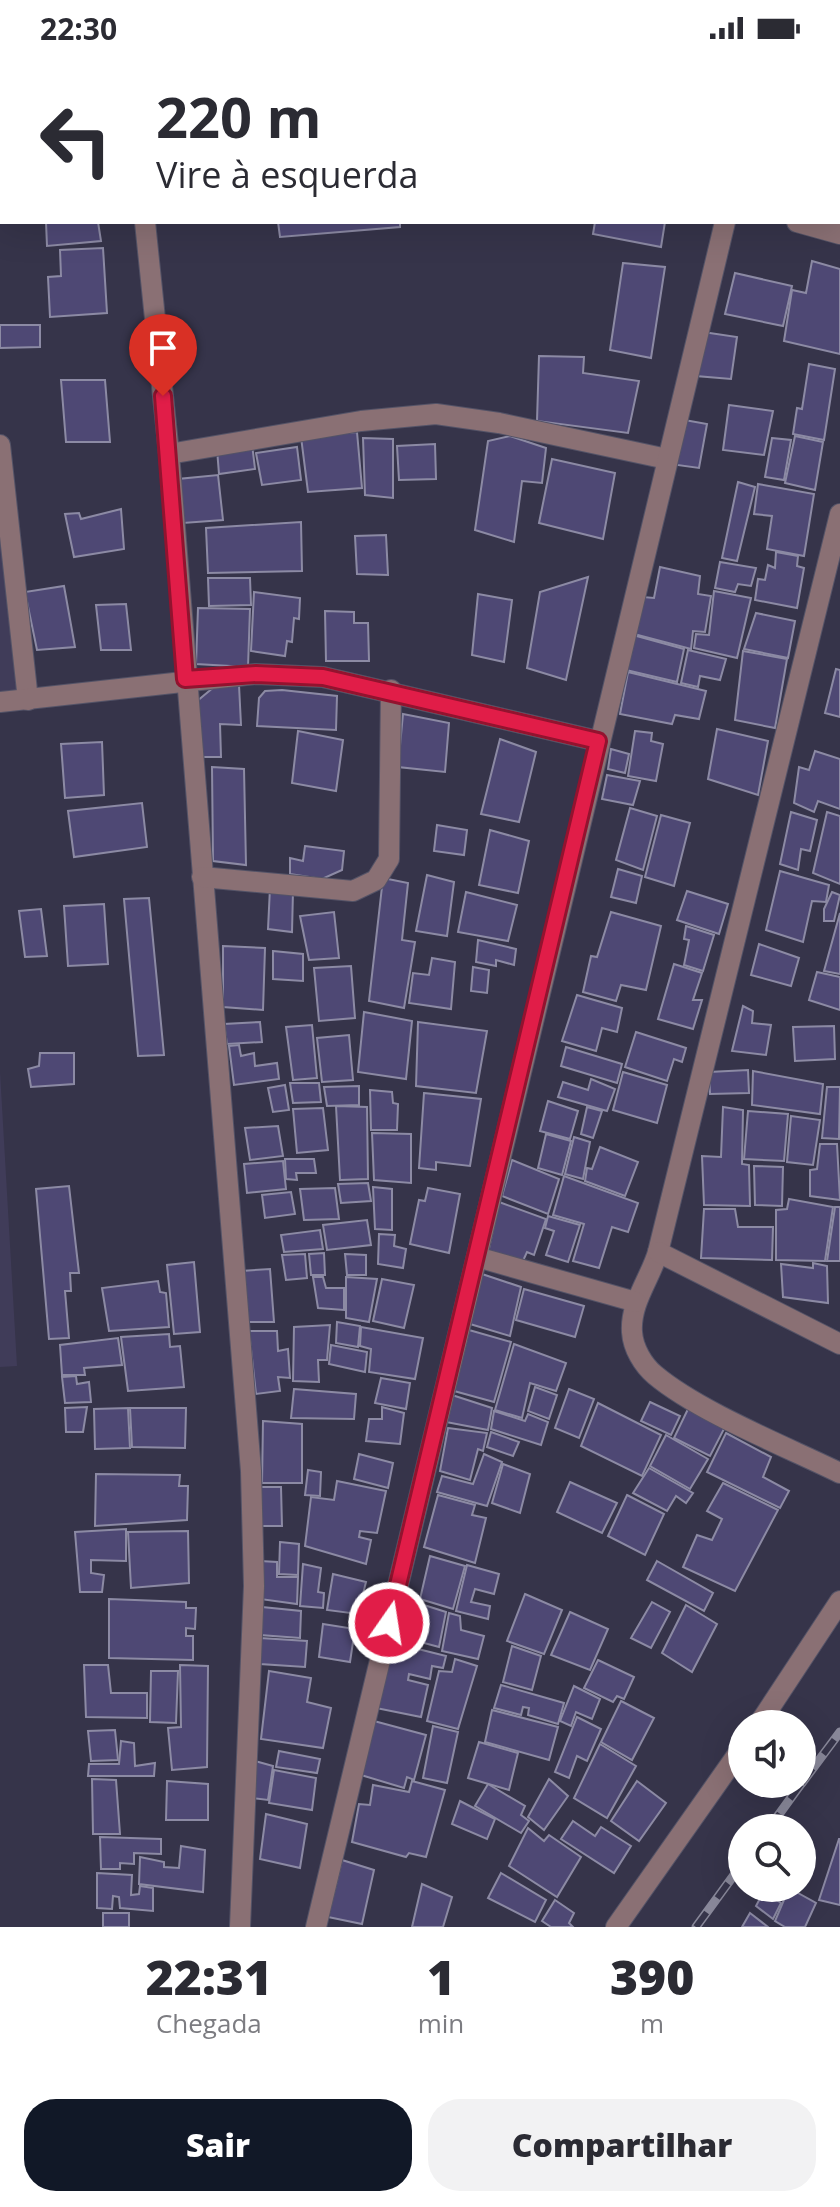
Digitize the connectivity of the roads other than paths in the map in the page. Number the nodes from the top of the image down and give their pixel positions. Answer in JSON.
{"nodes":[{"id":1,"x":145,"y":224,"type":"edge"},
{"id":2,"x":725,"y":224,"type":"edge"},
{"id":3,"x":804,"y":224,"type":"edge"},
{"id":4,"x":840,"y":234,"type":"edge"},
{"id":5,"x":0,"y":445,"type":"edge"},
{"id":6,"x":169,"y":454,"type":"junction"},
{"id":7,"x":667,"y":459,"type":"junction"},
{"id":8,"x":840,"y":514,"type":"edge"},
{"id":9,"x":185,"y":679,"type":"junction"},
{"id":10,"x":391,"y":690,"type":"junction"},
{"id":11,"x":28,"y":700,"type":"junction"},
{"id":12,"x":0,"y":702,"type":"edge"},
{"id":13,"x":598,"y":741,"type":"junction"},
{"id":14,"x":202,"y":877,"type":"junction"},
{"id":15,"x":658,"y":1252,"type":"junction"},
{"id":16,"x":477,"y":1257,"type":"junction"},
{"id":17,"x":636,"y":1302,"type":"junction"},
{"id":18,"x":840,"y":1344,"type":"edge"},
{"id":19,"x":840,"y":1473,"type":"edge"},
{"id":20,"x":840,"y":1601,"type":"edge"},
{"id":21,"x":768,"y":1710,"type":"edge"},
{"id":22,"x":728,"y":1768,"type":"edge"},
{"id":23,"x":240,"y":1927,"type":"edge"},
{"id":24,"x":316,"y":1927,"type":"edge"},
{"id":25,"x":616,"y":1927,"type":"edge"}],
"edges":[{"from":1,"to":6,"type":"street"},
{"from":2,"to":7,"type":"street"},
{"from":3,"to":4,"type":"street"},
{"from":5,"to":11,"type":"street"},
{"from":6,"to":7,"type":"street"},
{"from":6,"to":9,"type":"street"},
{"from":7,"to":13,"type":"street"},
{"from":8,"to":15,"type":"street"},
{"from":9,"to":10,"type":"street"},
{"from":9,"to":11,"type":"street"},
{"from":9,"to":14,"type":"street"},
{"from":10,"to":13,"type":"street"},
{"from":10,"to":14,"type":"street"},
{"from":11,"to":12,"type":"street"},
{"from":13,"to":16,"type":"street"},
{"from":14,"to":23,"type":"street"},
{"from":15,"to":17,"type":"street"},
{"from":15,"to":18,"type":"street"},
{"from":16,"to":17,"type":"street"},
{"from":16,"to":24,"type":"street"},
{"from":17,"to":19,"type":"street"},
{"from":20,"to":21,"type":"street"},
{"from":22,"to":25,"type":"street"}]}
